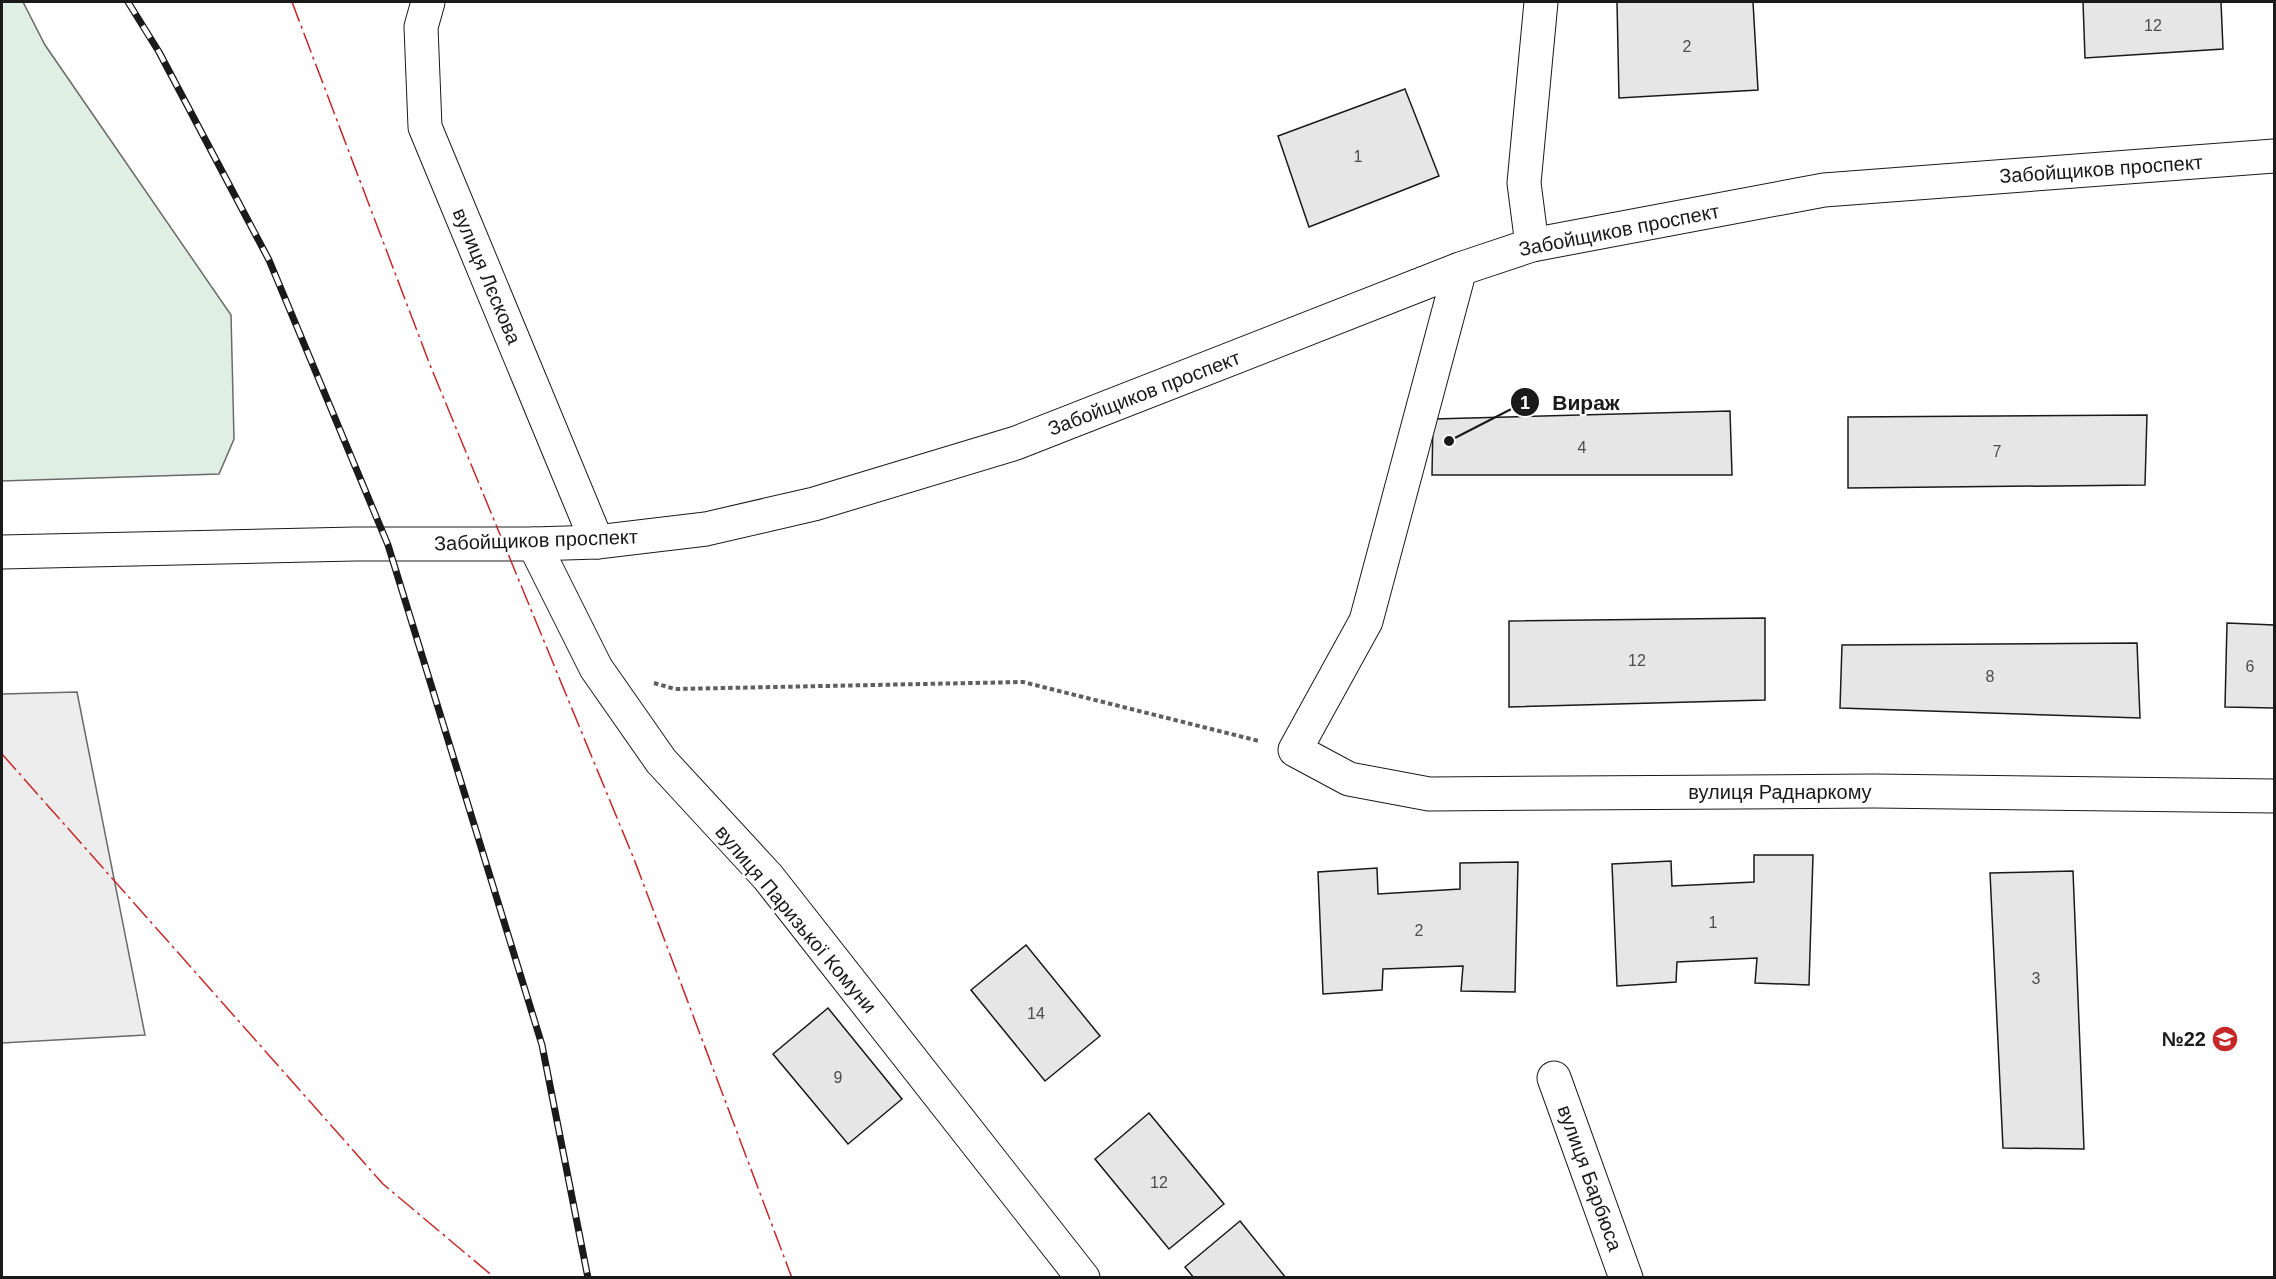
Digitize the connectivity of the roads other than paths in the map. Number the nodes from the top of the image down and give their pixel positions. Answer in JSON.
{"nodes":[{"id":1,"x":428,"y":2,"type":"edge"},
{"id":2,"x":1541,"y":2,"type":"edge"},
{"id":3,"x":2274,"y":156,"type":"edge"},
{"id":4,"x":1532,"y":245,"type":"junction"},
{"id":5,"x":1460,"y":269,"type":"junction"},
{"id":6,"x":597,"y":542,"type":"junction"},
{"id":7,"x":534,"y":544,"type":"junction"},
{"id":8,"x":2,"y":552,"type":"edge"},
{"id":9,"x":2274,"y":796,"type":"edge"},
{"id":10,"x":1554,"y":1078,"type":"dead end"},
{"id":11,"x":1083,"y":1278,"type":"edge"},
{"id":12,"x":1626,"y":1278,"type":"edge"}],
"edges":[{"from":1,"to":6,"type":"street","name":"вулиця Лєскова"},
{"from":2,"to":4,"type":"street"},
{"from":3,"to":4,"type":"street","name":"Забойщиков проспект"},
{"from":4,"to":5,"type":"street","name":"Забойщиков проспект"},
{"from":5,"to":6,"type":"street","name":"Забойщиков проспект"},
{"from":5,"to":9,"type":"street","name":"вулиця Раднаркому"},
{"from":6,"to":7,"type":"street","name":"Забойщиков проспект"},
{"from":7,"to":8,"type":"street","name":"Забойщиков проспект"},
{"from":7,"to":11,"type":"street","name":"вулиця Паризької Комуни"},
{"from":10,"to":12,"type":"street","name":"вулиця Барбюса"}]}
